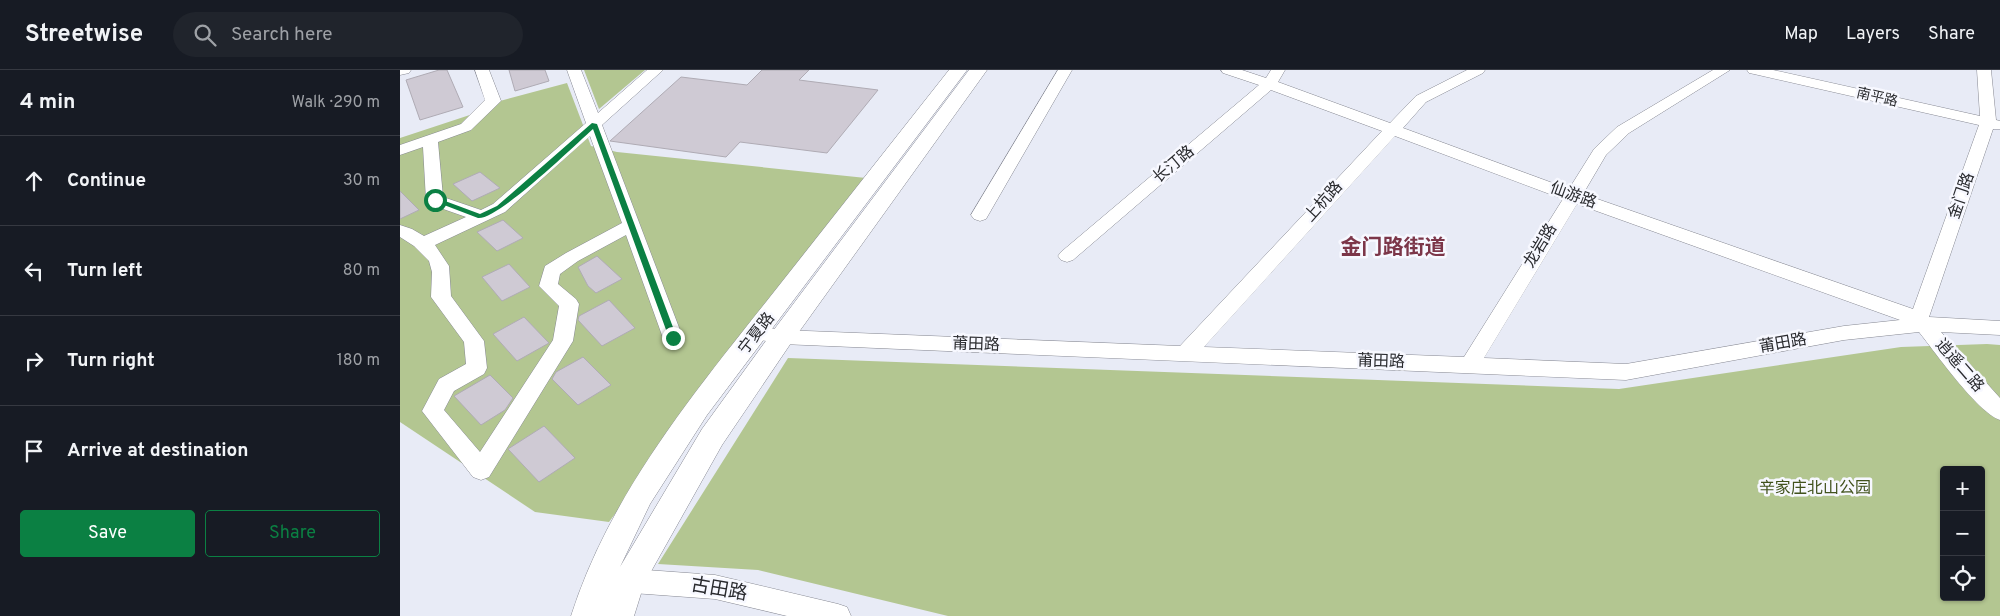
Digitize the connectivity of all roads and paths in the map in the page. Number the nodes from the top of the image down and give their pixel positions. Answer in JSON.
{"nodes":[{"id":1,"x":404,"y":70,"type":"edge"},
{"id":2,"x":482,"y":70,"type":"edge"},
{"id":3,"x":574,"y":70,"type":"edge"},
{"id":4,"x":656,"y":70,"type":"edge"},
{"id":5,"x":958,"y":70,"type":"edge"},
{"id":6,"x":978,"y":70,"type":"edge"},
{"id":7,"x":1065,"y":70,"type":"edge"},
{"id":8,"x":1228,"y":70,"type":"edge"},
{"id":9,"x":1478,"y":70,"type":"edge"},
{"id":10,"x":1723,"y":70,"type":"edge"},
{"id":11,"x":1754,"y":70,"type":"edge"},
{"id":12,"x":1984,"y":70,"type":"edge"},
{"id":13,"x":400,"y":71,"type":"edge"},
{"id":14,"x":1274,"y":77,"type":"edge"},
{"id":15,"x":594,"y":124,"type":"junction"},
{"id":16,"x":1994,"y":124,"type":"edge"},
{"id":17,"x":1391,"y":129,"type":"junction"},
{"id":18,"x":430,"y":140,"type":"junction"},
{"id":19,"x":400,"y":150,"type":"edge"},
{"id":20,"x":1572,"y":196,"type":"junction"},
{"id":21,"x":980,"y":215,"type":"dead end"},
{"id":22,"x":481,"y":216,"type":"junction"},
{"id":23,"x":632,"y":225,"type":"junction"},
{"id":24,"x":400,"y":231,"type":"edge"},
{"id":25,"x":422,"y":244,"type":"junction"},
{"id":26,"x":1067,"y":256,"type":"dead end"},
{"id":27,"x":1922,"y":322,"type":"junction"},
{"id":28,"x":2000,"y":328,"type":"edge"},
{"id":29,"x":758,"y":332,"type":"junction"},
{"id":30,"x":782,"y":337,"type":"junction"},
{"id":31,"x":673,"y":338,"type":"dead end"},
{"id":32,"x":1186,"y":353,"type":"junction"},
{"id":33,"x":1469,"y":366,"type":"junction"},
{"id":34,"x":2000,"y":410,"type":"edge"},
{"id":35,"x":630,"y":579,"type":"junction"},
{"id":36,"x":598,"y":580,"type":"junction"},
{"id":37,"x":587,"y":616,"type":"edge"},
{"id":38,"x":618,"y":616,"type":"edge"},
{"id":39,"x":838,"y":616,"type":"edge"}],
"edges":[{"from":1,"to":13,"type":"street"},
{"from":2,"to":18,"type":"street"},
{"from":3,"to":15,"type":"street"},
{"from":4,"to":15,"type":"street"},
{"from":5,"to":29,"type":"main road","name":"宁夏路"},
{"from":6,"to":30,"type":"main road","name":"宁夏路"},
{"from":7,"to":21,"type":"street"},
{"from":8,"to":14,"type":"street","name":"仙游路"},
{"from":9,"to":17,"type":"street","name":"上杭路"},
{"from":10,"to":20,"type":"street","name":"龙岩路"},
{"from":11,"to":16,"type":"street","name":"南平路"},
{"from":12,"to":16,"type":"street","name":"金门路"},
{"from":14,"to":17,"type":"street","name":"仙游路"},
{"from":14,"to":26,"type":"street","name":"长汀路"},
{"from":15,"to":22,"type":"street"},
{"from":15,"to":23,"type":"street"},
{"from":16,"to":27,"type":"street","name":"金门路"},
{"from":17,"to":20,"type":"street","name":"仙游路"},
{"from":17,"to":32,"type":"street","name":"上杭路"},
{"from":18,"to":19,"type":"street"},
{"from":18,"to":22,"type":"street"},
{"from":20,"to":27,"type":"street","name":"仙游路"},
{"from":20,"to":33,"type":"street","name":"龙岩路"},
{"from":22,"to":25,"type":"street"},
{"from":23,"to":25,"type":"street"},
{"from":23,"to":31,"type":"street"},
{"from":24,"to":25,"type":"street"},
{"from":27,"to":28,"type":"street","name":"莆田路"},
{"from":27,"to":33,"type":"street","name":"莆田路"},
{"from":27,"to":34,"type":"street","name":"逍遥二路"},
{"from":29,"to":30,"type":"street","name":"莆田路"},
{"from":29,"to":36,"type":"main road","name":"宁夏路"},
{"from":30,"to":32,"type":"street","name":"莆田路"},
{"from":30,"to":35,"type":"main road","name":"宁夏路"},
{"from":32,"to":33,"type":"street","name":"莆田路"},
{"from":35,"to":36,"type":"street","name":"古田路"},
{"from":35,"to":38,"type":"main road","name":"宁夏路"},
{"from":35,"to":39,"type":"street","name":"古田路"},
{"from":36,"to":37,"type":"main road","name":"宁夏路"}]}
